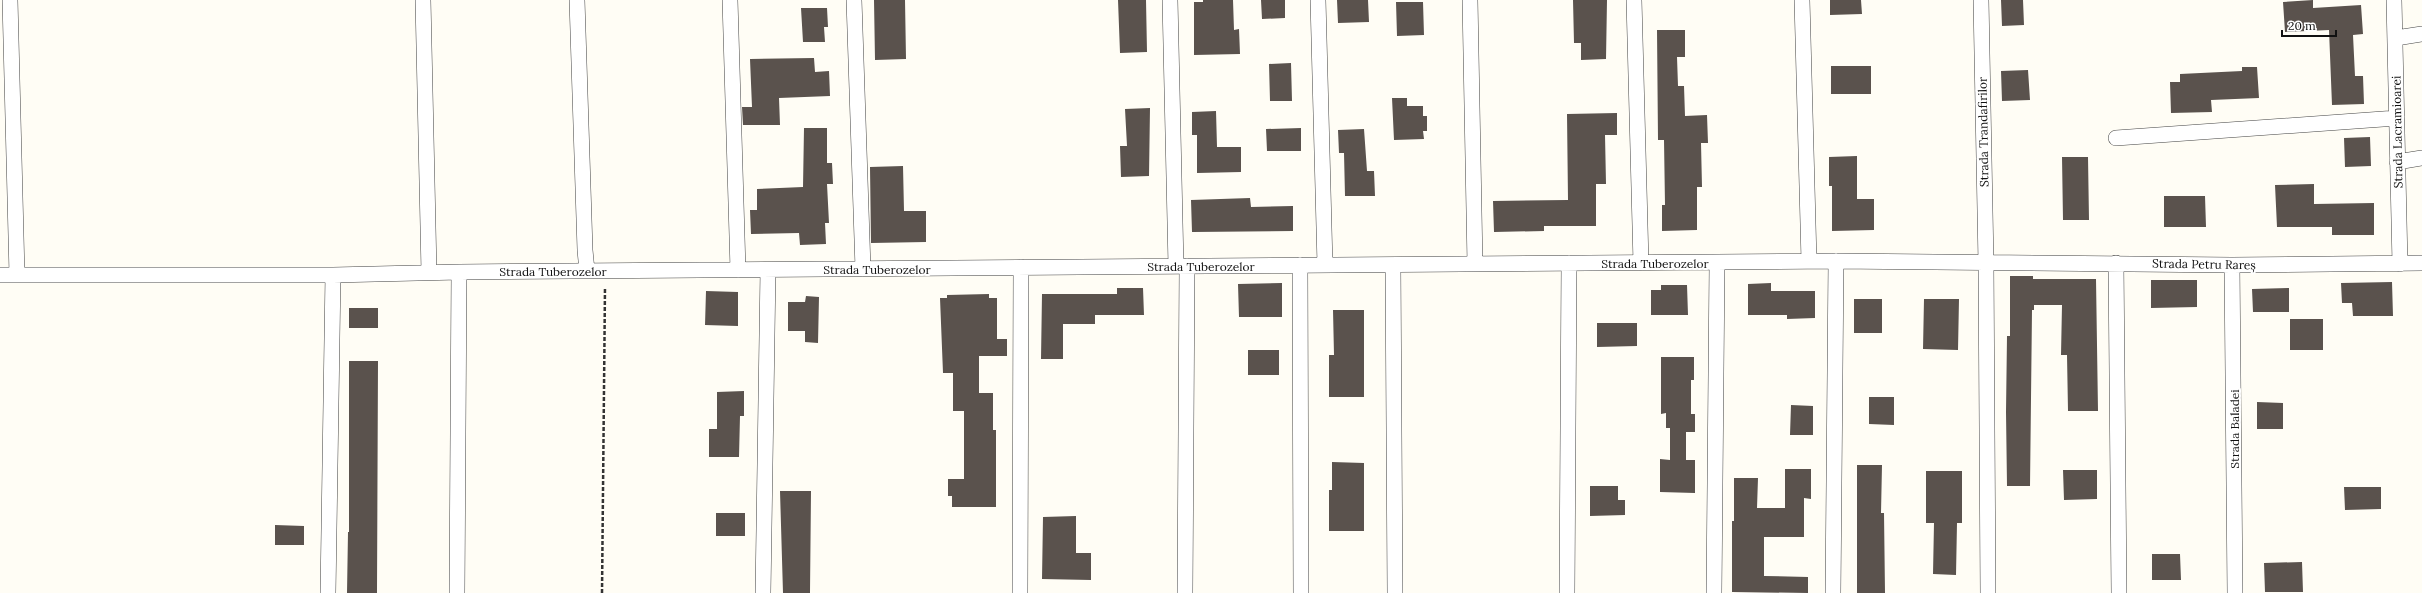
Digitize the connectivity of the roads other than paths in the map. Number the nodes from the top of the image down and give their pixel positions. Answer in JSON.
{"nodes":[{"id":1,"x":10,"y":0,"type":"edge"},
{"id":2,"x":423,"y":0,"type":"edge"},
{"id":3,"x":578,"y":0,"type":"edge"},
{"id":4,"x":730,"y":0,"type":"edge"},
{"id":5,"x":854,"y":0,"type":"edge"},
{"id":6,"x":1170,"y":0,"type":"edge"},
{"id":7,"x":1318,"y":0,"type":"edge"},
{"id":8,"x":1470,"y":0,"type":"edge"},
{"id":9,"x":1634,"y":0,"type":"edge"},
{"id":10,"x":1802,"y":0,"type":"edge"},
{"id":11,"x":1981,"y":0,"type":"edge"},
{"id":12,"x":2394,"y":0,"type":"edge"},
{"id":13,"x":2422,"y":34,"type":"edge"},
{"id":14,"x":2396,"y":38,"type":"junction"},
{"id":15,"x":2397,"y":118,"type":"junction"},
{"id":16,"x":2116,"y":138,"type":"dead end"},
{"id":17,"x":2422,"y":158,"type":"edge"},
{"id":18,"x":2397,"y":162,"type":"junction"},
{"id":19,"x":1809,"y":261,"type":"junction"},
{"id":20,"x":1836,"y":261,"type":"junction"},
{"id":21,"x":1569,"y":263,"type":"junction"},
{"id":22,"x":1641,"y":263,"type":"junction"},
{"id":23,"x":1986,"y":263,"type":"junction"},
{"id":24,"x":2116,"y":263,"type":"junction"},
{"id":25,"x":2422,"y":263,"type":"edge"},
{"id":26,"x":1475,"y":264,"type":"junction"},
{"id":27,"x":1716,"y":264,"type":"junction"},
{"id":28,"x":2400,"y":264,"type":"junction"},
{"id":29,"x":1325,"y":265,"type":"junction"},
{"id":30,"x":1392,"y":265,"type":"junction"},
{"id":31,"x":2232,"y":265,"type":"junction"},
{"id":32,"x":1181,"y":266,"type":"junction"},
{"id":33,"x":1300,"y":266,"type":"junction"},
{"id":34,"x":1021,"y":267,"type":"junction"},
{"id":35,"x":863,"y":269,"type":"junction"},
{"id":36,"x":738,"y":270,"type":"junction"},
{"id":37,"x":768,"y":270,"type":"junction"},
{"id":38,"x":588,"y":271,"type":"junction"},
{"id":39,"x":429,"y":272,"type":"junction"},
{"id":40,"x":459,"y":272,"type":"junction"},
{"id":41,"x":0,"y":275,"type":"edge"},
{"id":42,"x":17,"y":275,"type":"junction"},
{"id":43,"x":333,"y":275,"type":"junction"},
{"id":44,"x":328,"y":593,"type":"edge"},
{"id":45,"x":457,"y":593,"type":"edge"},
{"id":46,"x":763,"y":593,"type":"edge"},
{"id":47,"x":1020,"y":593,"type":"edge"},
{"id":48,"x":1185,"y":593,"type":"edge"},
{"id":49,"x":1301,"y":593,"type":"edge"},
{"id":50,"x":1394,"y":593,"type":"edge"},
{"id":51,"x":1567,"y":593,"type":"edge"},
{"id":52,"x":1714,"y":593,"type":"edge"},
{"id":53,"x":1833,"y":593,"type":"edge"},
{"id":54,"x":1988,"y":593,"type":"edge"},
{"id":55,"x":2119,"y":593,"type":"edge"},
{"id":56,"x":2235,"y":593,"type":"edge"}],
"edges":[{"from":1,"to":42,"type":"street"},
{"from":2,"to":39,"type":"street"},
{"from":3,"to":38,"type":"street"},
{"from":4,"to":36,"type":"street"},
{"from":5,"to":35,"type":"street"},
{"from":6,"to":32,"type":"street"},
{"from":7,"to":29,"type":"street"},
{"from":8,"to":26,"type":"street"},
{"from":9,"to":22,"type":"street"},
{"from":10,"to":19,"type":"street"},
{"from":11,"to":23,"type":"street","name":"Strada Trandafirilor"},
{"from":12,"to":14,"type":"street","name":"Strada Lacramioarei"},
{"from":13,"to":14,"type":"street"},
{"from":14,"to":15,"type":"street","name":"Strada Lacramioarei"},
{"from":15,"to":16,"type":"street"},
{"from":15,"to":18,"type":"street","name":"Strada Lacramioarei"},
{"from":17,"to":18,"type":"street"},
{"from":18,"to":28,"type":"street","name":"Strada Lacramioarei"},
{"from":19,"to":20,"type":"street","name":"Strada Tuberozelor"},
{"from":19,"to":27,"type":"street","name":"Strada Tuberozelor"},
{"from":20,"to":23,"type":"street","name":"Strada Tuberozelor"},
{"from":20,"to":53,"type":"street"},
{"from":21,"to":22,"type":"street","name":"Strada Tuberozelor"},
{"from":21,"to":26,"type":"street","name":"Strada Tuberozelor"},
{"from":21,"to":51,"type":"street"},
{"from":22,"to":27,"type":"street","name":"Strada Tuberozelor"},
{"from":23,"to":24,"type":"street","name":"Strada Petru Rareș"},
{"from":23,"to":54,"type":"street","name":"Strada Trandafirilor"},
{"from":24,"to":31,"type":"street","name":"Strada Petru Rareș"},
{"from":24,"to":55,"type":"street"},
{"from":25,"to":28,"type":"street","name":"Strada Petru Rareș"},
{"from":26,"to":30,"type":"street","name":"Strada Tuberozelor"},
{"from":27,"to":52,"type":"street"},
{"from":28,"to":31,"type":"street","name":"Strada Petru Rareș"},
{"from":29,"to":30,"type":"street","name":"Strada Tuberozelor"},
{"from":29,"to":33,"type":"street","name":"Strada Tuberozelor"},
{"from":30,"to":50,"type":"street"},
{"from":31,"to":56,"type":"street","name":"Strada Baladei"},
{"from":32,"to":33,"type":"street","name":"Strada Tuberozelor"},
{"from":32,"to":34,"type":"street","name":"Strada Tuberozelor"},
{"from":32,"to":48,"type":"street"},
{"from":33,"to":49,"type":"street"},
{"from":34,"to":35,"type":"street","name":"Strada Tuberozelor"},
{"from":34,"to":47,"type":"street"},
{"from":35,"to":37,"type":"street","name":"Strada Tuberozelor"},
{"from":36,"to":37,"type":"street","name":"Strada Tuberozelor"},
{"from":36,"to":38,"type":"street","name":"Strada Tuberozelor"},
{"from":37,"to":46,"type":"street"},
{"from":38,"to":40,"type":"street","name":"Strada Tuberozelor"},
{"from":39,"to":40,"type":"street","name":"Strada Tuberozelor"},
{"from":39,"to":43,"type":"street","name":"Strada Tuberozelor"},
{"from":40,"to":45,"type":"street"},
{"from":41,"to":42,"type":"street","name":"Strada Tuberozelor"},
{"from":42,"to":43,"type":"street","name":"Strada Tuberozelor"},
{"from":43,"to":44,"type":"street"}]}
